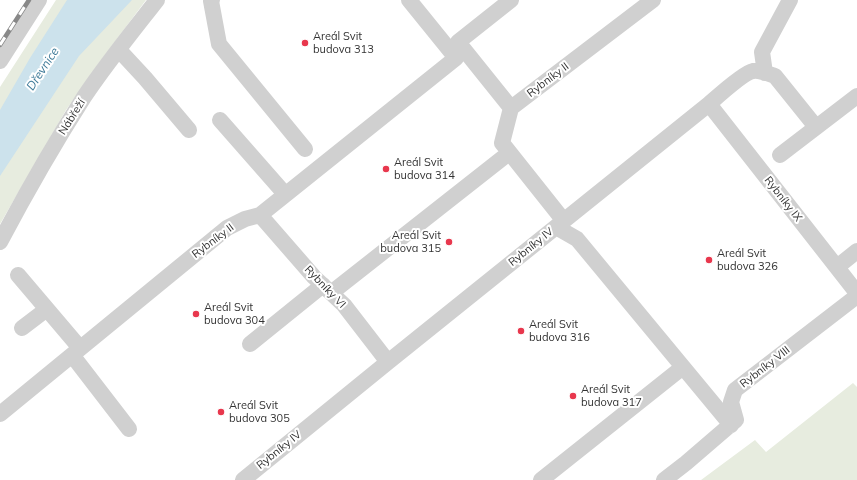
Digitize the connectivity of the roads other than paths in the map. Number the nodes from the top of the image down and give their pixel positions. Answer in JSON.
{"nodes":[{"id":1,"x":39,"y":0,"type":"edge"},
{"id":2,"x":157,"y":0,"type":"edge"},
{"id":3,"x":212,"y":0,"type":"edge"},
{"id":4,"x":409,"y":0,"type":"edge"},
{"id":5,"x":511,"y":0,"type":"edge"},
{"id":6,"x":653,"y":0,"type":"edge"},
{"id":7,"x":790,"y":0,"type":"edge"},
{"id":8,"x":458,"y":42,"type":"junction"},
{"id":9,"x":119,"y":50,"type":"junction"},
{"id":10,"x":456,"y":58,"type":"junction"},
{"id":11,"x":0,"y":61,"type":"edge"},
{"id":12,"x":765,"y":73,"type":"junction"},
{"id":13,"x":857,"y":96,"type":"edge"},
{"id":14,"x":709,"y":104,"type":"junction"},
{"id":15,"x":511,"y":108,"type":"junction"},
{"id":16,"x":220,"y":120,"type":"dead end"},
{"id":17,"x":816,"y":127,"type":"junction"},
{"id":18,"x":188,"y":130,"type":"dead end"},
{"id":19,"x":305,"y":149,"type":"dead end"},
{"id":20,"x":510,"y":153,"type":"junction"},
{"id":21,"x":780,"y":155,"type":"dead end"},
{"id":22,"x":285,"y":194,"type":"junction"},
{"id":23,"x":260,"y":215,"type":"junction"},
{"id":24,"x":560,"y":224,"type":"junction"},
{"id":25,"x":0,"y":242,"type":"edge"},
{"id":26,"x":857,"y":251,"type":"edge"},
{"id":27,"x":837,"y":267,"type":"junction"},
{"id":28,"x":18,"y":275,"type":"dead end"},
{"id":29,"x":327,"y":289,"type":"junction"},
{"id":30,"x":857,"y":295,"type":"edge"},
{"id":31,"x":47,"y":309,"type":"junction"},
{"id":32,"x":22,"y":328,"type":"dead end"},
{"id":33,"x":250,"y":344,"type":"dead end"},
{"id":34,"x":76,"y":352,"type":"junction"},
{"id":35,"x":388,"y":362,"type":"junction"},
{"id":36,"x":683,"y":367,"type":"junction"},
{"id":37,"x":0,"y":414,"type":"edge"},
{"id":38,"x":731,"y":424,"type":"junction"},
{"id":39,"x":129,"y":429,"type":"dead end"},
{"id":40,"x":243,"y":480,"type":"edge"},
{"id":41,"x":541,"y":480,"type":"edge"},
{"id":42,"x":664,"y":480,"type":"edge"}],
"edges":[{"from":1,"to":11,"type":"street"},
{"from":2,"to":9,"type":"street","name":"Nábřeží"},
{"from":3,"to":19,"type":"street"},
{"from":4,"to":10,"type":"street"},
{"from":5,"to":8,"type":"street"},
{"from":6,"to":15,"type":"street","name":"Rybníky II"},
{"from":7,"to":12,"type":"street"},
{"from":8,"to":10,"type":"street"},
{"from":8,"to":15,"type":"street"},
{"from":9,"to":18,"type":"street"},
{"from":9,"to":25,"type":"street","name":"Nábřeží"},
{"from":10,"to":22,"type":"street","name":"Rybníky II"},
{"from":12,"to":14,"type":"street","name":"Rybníky IV"},
{"from":12,"to":17,"type":"street"},
{"from":13,"to":17,"type":"street"},
{"from":14,"to":24,"type":"street","name":"Rybníky IV"},
{"from":14,"to":27,"type":"street","name":"Rybníky IX"},
{"from":15,"to":20,"type":"street"},
{"from":16,"to":22,"type":"street"},
{"from":17,"to":21,"type":"street"},
{"from":20,"to":24,"type":"street"},
{"from":20,"to":29,"type":"street"},
{"from":22,"to":23,"type":"street","name":"Rybníky II"},
{"from":23,"to":29,"type":"street","name":"Rybníky VI"},
{"from":23,"to":34,"type":"street","name":"Rybníky II"},
{"from":24,"to":35,"type":"street","name":"Rybníky IV"},
{"from":24,"to":36,"type":"street"},
{"from":26,"to":27,"type":"street"},
{"from":27,"to":30,"type":"street","name":"Rybníky IX"},
{"from":28,"to":31,"type":"street"},
{"from":29,"to":33,"type":"street"},
{"from":29,"to":35,"type":"street","name":"Rybníky VI"},
{"from":30,"to":38,"type":"street","name":"Rybníky VIII"},
{"from":31,"to":32,"type":"street"},
{"from":31,"to":34,"type":"street"},
{"from":34,"to":37,"type":"street","name":"Rybníky II"},
{"from":34,"to":39,"type":"street"},
{"from":35,"to":40,"type":"street","name":"Rybníky IV"},
{"from":36,"to":38,"type":"street"},
{"from":36,"to":41,"type":"street"},
{"from":38,"to":42,"type":"street"}]}
